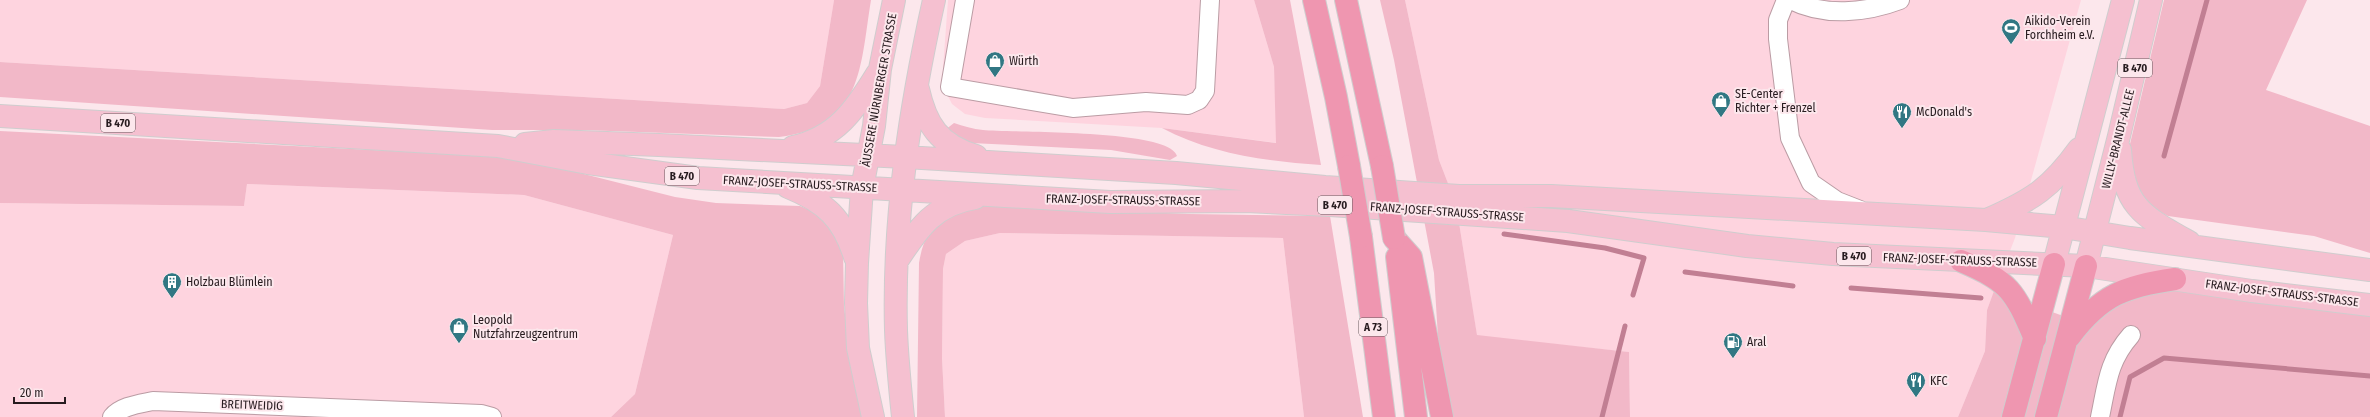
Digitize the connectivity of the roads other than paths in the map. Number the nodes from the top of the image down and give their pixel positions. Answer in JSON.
{"nodes":[{"id":1,"x":894,"y":0,"type":"edge"},
{"id":2,"x":934,"y":0,"type":"edge"},
{"id":3,"x":965,"y":0,"type":"edge"},
{"id":4,"x":1210,"y":0,"type":"edge"},
{"id":5,"x":1314,"y":0,"type":"edge"},
{"id":6,"x":1346,"y":0,"type":"edge"},
{"id":7,"x":1786,"y":0,"type":"edge"},
{"id":8,"x":1791,"y":0,"type":"edge"},
{"id":9,"x":1900,"y":0,"type":"edge"},
{"id":10,"x":2123,"y":0,"type":"edge"},
{"id":11,"x":2151,"y":0,"type":"edge"},
{"id":12,"x":880,"y":69,"type":"junction"},
{"id":13,"x":917,"y":84,"type":"junction"},
{"id":14,"x":0,"y":116,"type":"edge"},
{"id":15,"x":2120,"y":136,"type":"junction"},
{"id":16,"x":2086,"y":139,"type":"junction"},
{"id":17,"x":498,"y":146,"type":"junction"},
{"id":18,"x":778,"y":150,"type":"junction"},
{"id":19,"x":868,"y":156,"type":"junction"},
{"id":20,"x":905,"y":157,"type":"junction"},
{"id":21,"x":995,"y":162,"type":"junction"},
{"id":22,"x":778,"y":182,"type":"junction"},
{"id":23,"x":862,"y":188,"type":"junction"},
{"id":24,"x":902,"y":190,"type":"junction"},
{"id":25,"x":994,"y":195,"type":"junction"},
{"id":26,"x":1718,"y":206,"type":"junction"},
{"id":27,"x":1864,"y":212,"type":"junction"},
{"id":28,"x":1986,"y":220,"type":"junction"},
{"id":29,"x":2063,"y":227,"type":"junction"},
{"id":30,"x":2094,"y":232,"type":"junction"},
{"id":31,"x":1674,"y":235,"type":"junction"},
{"id":32,"x":1394,"y":238,"type":"junction"},
{"id":33,"x":2198,"y":247,"type":"junction"},
{"id":34,"x":897,"y":261,"type":"junction"},
{"id":35,"x":1961,"y":261,"type":"junction"},
{"id":36,"x":857,"y":263,"type":"junction"},
{"id":37,"x":2054,"y":264,"type":"junction"},
{"id":38,"x":2086,"y":266,"type":"junction"},
{"id":39,"x":2370,"y":270,"type":"edge"},
{"id":40,"x":2175,"y":279,"type":"junction"},
{"id":41,"x":2370,"y":305,"type":"edge"},
{"id":42,"x":2131,"y":335,"type":"dead end"},
{"id":43,"x":2035,"y":339,"type":"junction"},
{"id":44,"x":2066,"y":342,"type":"junction"},
{"id":45,"x":310,"y":412,"type":"edge"},
{"id":46,"x":112,"y":417,"type":"edge"},
{"id":47,"x":492,"y":417,"type":"edge"},
{"id":48,"x":873,"y":417,"type":"edge"},
{"id":49,"x":903,"y":417,"type":"edge"},
{"id":50,"x":1384,"y":417,"type":"edge"},
{"id":51,"x":1416,"y":417,"type":"edge"},
{"id":52,"x":1442,"y":417,"type":"edge"},
{"id":53,"x":2014,"y":417,"type":"edge"},
{"id":54,"x":2046,"y":417,"type":"edge"},
{"id":55,"x":2100,"y":417,"type":"edge"}],
"edges":[{"from":1,"to":12,"type":"main road","name":"ÄUSSERE NÜRNBERGER STRASSE"},
{"from":2,"to":13,"type":"main road"},
{"from":3,"to":4,"type":"street"},
{"from":5,"to":50,"type":"highway","number":"A 73","bridge":true},
{"from":6,"to":32,"type":"highway","number":"A 73","bridge":true},
{"from":7,"to":27,"type":"street"},
{"from":8,"to":9,"type":"street"},
{"from":10,"to":16,"type":"main road","number":"B 470"},
{"from":11,"to":15,"type":"main road","name":"WILLY-BRANDT-ALLEE","number":"B 470"},
{"from":12,"to":18,"type":"main road"},
{"from":12,"to":19,"type":"main road","name":"ÄUSSERE NÜRNBERGER STRASSE"},
{"from":13,"to":20,"type":"main road"},
{"from":13,"to":21,"type":"main road"},
{"from":14,"to":17,"type":"main road","name":"FRANZ-JOSEF-STRAUSS-STRASSE","number":"B 470"},
{"from":15,"to":30,"type":"main road","name":"WILLY-BRANDT-ALLEE","number":"B 470"},
{"from":15,"to":33,"type":"main road"},
{"from":16,"to":28,"type":"main road"},
{"from":16,"to":29,"type":"main road","number":"B 470"},
{"from":17,"to":18,"type":"main road","name":"FRANZ-JOSEF-STRAUSS-STRASSE","number":"B 470"},
{"from":17,"to":22,"type":"main road","name":"FRANZ-JOSEF-STRAUSS-STRASSE","number":"B 470"},
{"from":18,"to":19,"type":"main road","name":"FRANZ-JOSEF-STRAUSS-STRASSE","number":"B 470"},
{"from":19,"to":20,"type":"main road","name":"FRANZ-JOSEF-STRAUSS-STRASSE","number":"B 470"},
{"from":19,"to":23,"type":"main road","name":"ÄUSSERE NÜRNBERGER STRASSE"},
{"from":20,"to":21,"type":"main road","name":"FRANZ-JOSEF-STRAUSS-STRASSE","number":"B 470"},
{"from":20,"to":24,"type":"main road"},
{"from":21,"to":26,"type":"main road","name":"FRANZ-JOSEF-STRAUSS-STRASSE","number":"B 470"},
{"from":22,"to":23,"type":"main road","name":"FRANZ-JOSEF-STRAUSS-STRASSE","number":"B 470"},
{"from":22,"to":36,"type":"main road"},
{"from":23,"to":24,"type":"main road","name":"FRANZ-JOSEF-STRAUSS-STRASSE","number":"B 470"},
{"from":23,"to":36,"type":"main road","name":"ÄUSSERE NÜRNBERGER STRASSE"},
{"from":24,"to":25,"type":"main road","name":"FRANZ-JOSEF-STRAUSS-STRASSE","number":"B 470"},
{"from":24,"to":34,"type":"main road"},
{"from":25,"to":31,"type":"main road","name":"FRANZ-JOSEF-STRAUSS-STRASSE","number":"B 470"},
{"from":25,"to":34,"type":"main road"},
{"from":26,"to":27,"type":"main road","name":"FRANZ-JOSEF-STRAUSS-STRASSE","number":"B 470"},
{"from":26,"to":31,"type":"main road"},
{"from":27,"to":28,"type":"main road","name":"FRANZ-JOSEF-STRAUSS-STRASSE","number":"B 470"},
{"from":28,"to":29,"type":"main road","name":"FRANZ-JOSEF-STRAUSS-STRASSE","number":"B 470"},
{"from":29,"to":30,"type":"main road","name":"FRANZ-JOSEF-STRAUSS-STRASSE","number":"B 470"},
{"from":29,"to":37,"type":"main road","number":"B 470"},
{"from":30,"to":33,"type":"main road","name":"FRANZ-JOSEF-STRAUSS-STRASSE"},
{"from":30,"to":38,"type":"main road","number":"B 470"},
{"from":31,"to":35,"type":"main road","name":"FRANZ-JOSEF-STRAUSS-STRASSE","number":"B 470"},
{"from":32,"to":51,"type":"highway","number":"A 73"},
{"from":32,"to":52,"type":"highway"},
{"from":33,"to":39,"type":"main road","name":"FRANZ-JOSEF-STRAUSS-STRASSE"},
{"from":34,"to":49,"type":"main road"},
{"from":35,"to":37,"type":"main road","name":"FRANZ-JOSEF-STRAUSS-STRASSE","number":"B 470"},
{"from":35,"to":43,"type":"highway"},
{"from":36,"to":48,"type":"main road","name":"ÄUSSERE NÜRNBERGER STRASSE"},
{"from":37,"to":38,"type":"main road","name":"FRANZ-JOSEF-STRAUSS-STRASSE","number":"B 470"},
{"from":37,"to":43,"type":"highway"},
{"from":38,"to":40,"type":"main road","name":"FRANZ-JOSEF-STRAUSS-STRASSE"},
{"from":38,"to":44,"type":"highway"},
{"from":40,"to":41,"type":"main road","name":"FRANZ-JOSEF-STRAUSS-STRASSE"},
{"from":40,"to":44,"type":"highway"},
{"from":42,"to":55,"type":"street"},
{"from":43,"to":53,"type":"highway"},
{"from":44,"to":54,"type":"highway"},
{"from":45,"to":46,"type":"street","name":"BREITWEIDIG"},
{"from":45,"to":47,"type":"street","name":"BREITWEIDIG"}]}
